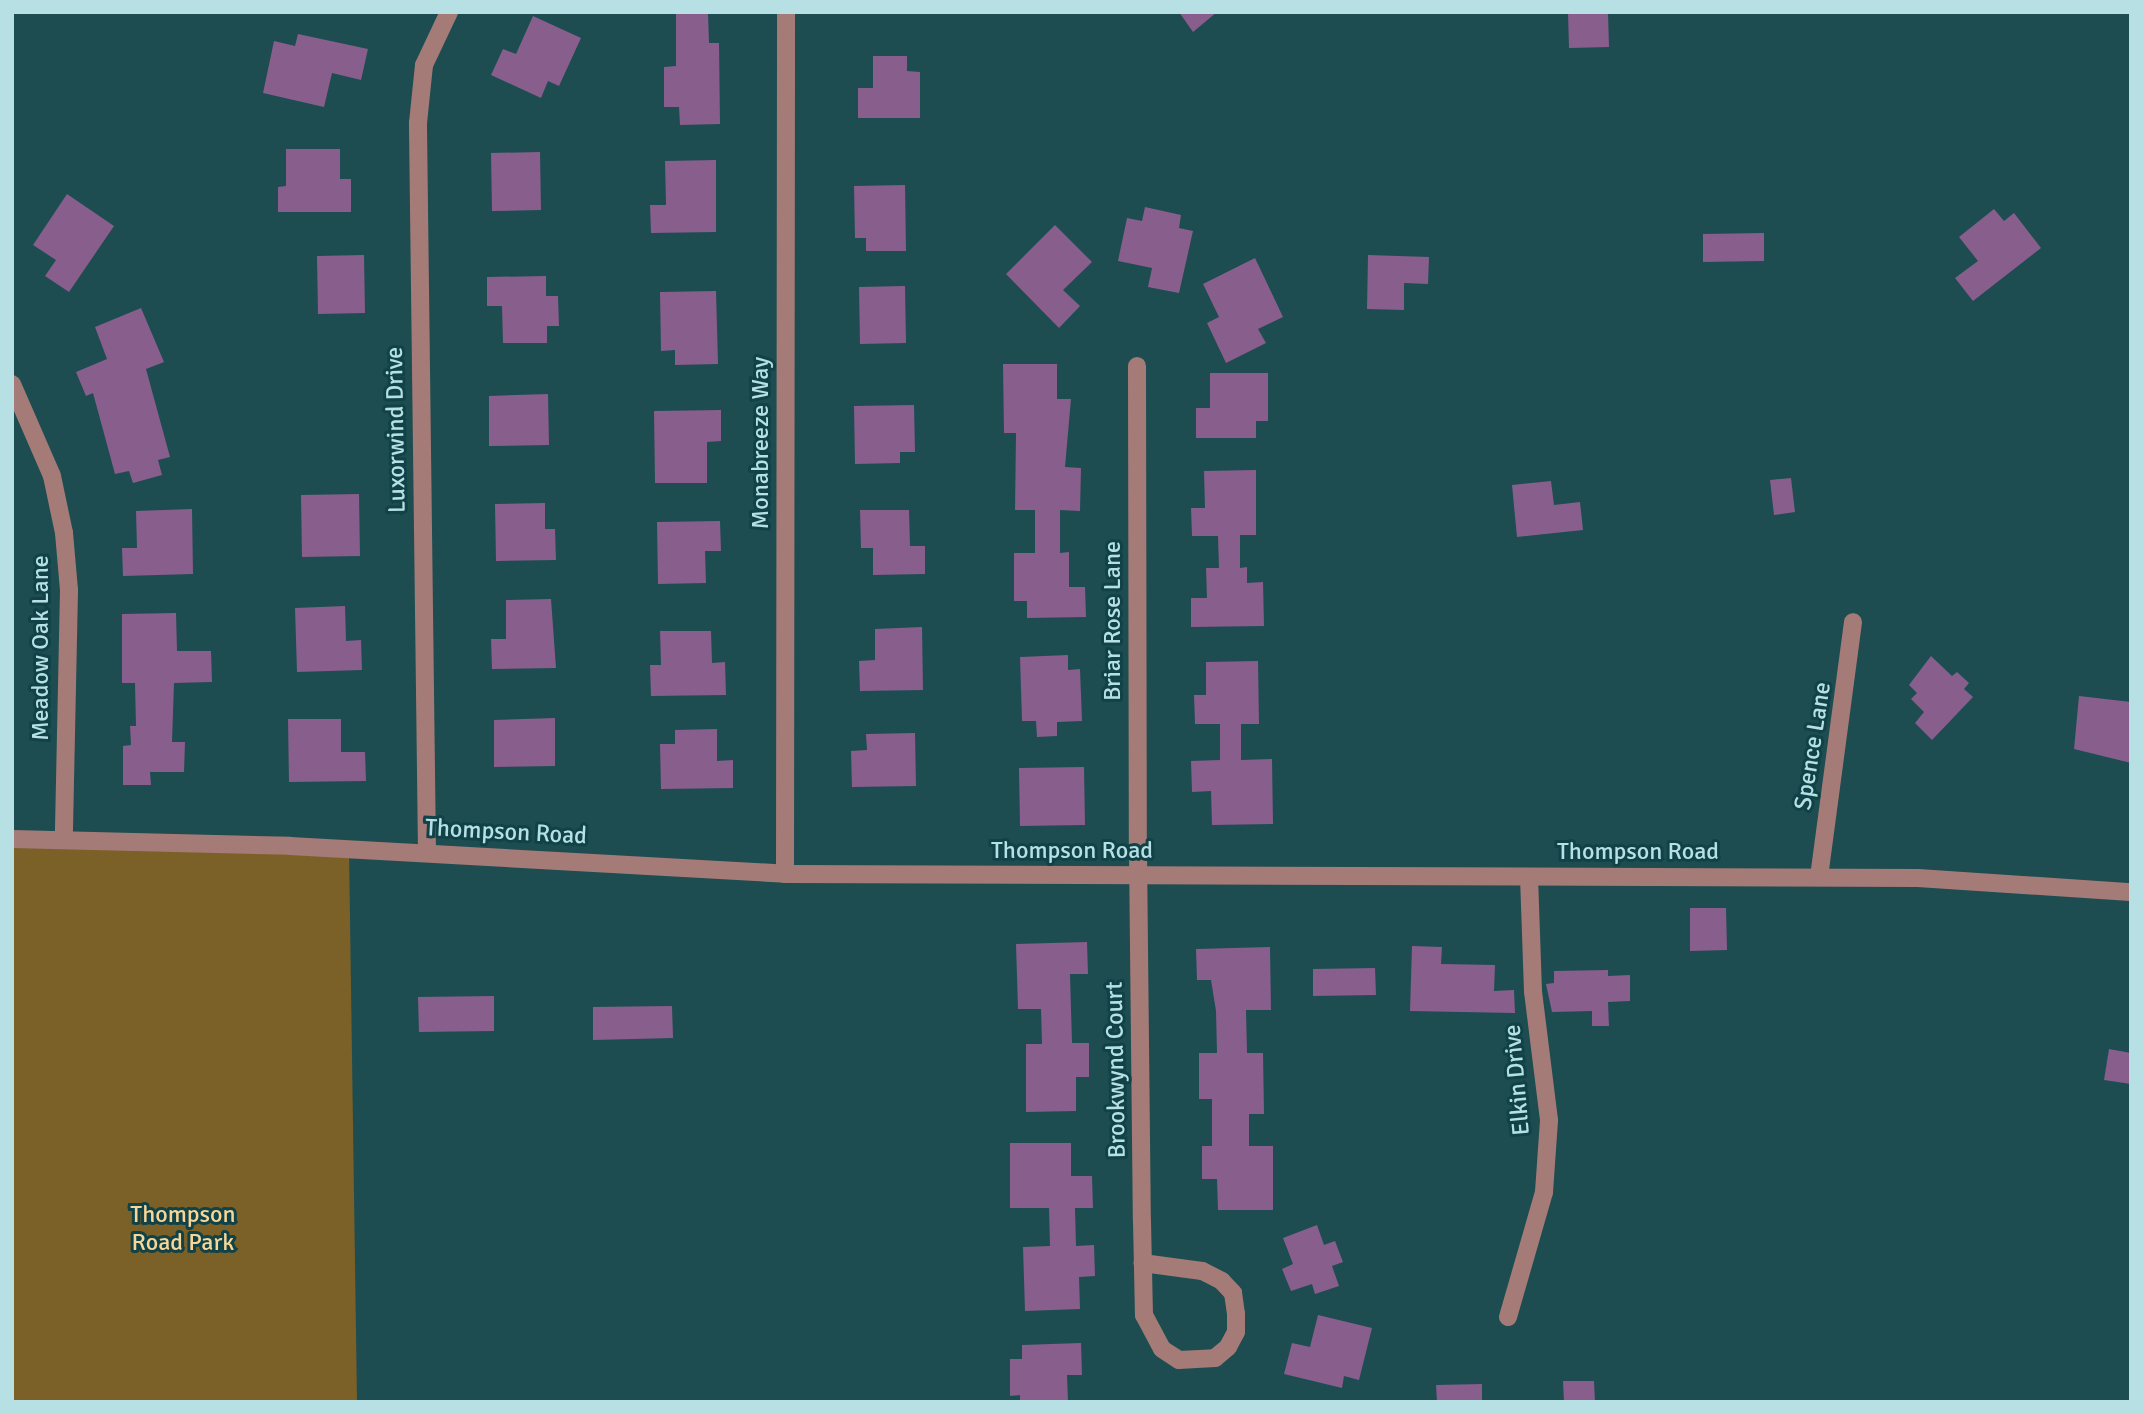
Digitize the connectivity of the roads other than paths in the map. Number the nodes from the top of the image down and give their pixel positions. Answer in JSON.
{"nodes":[{"id":1,"x":449,"y":12,"type":"edge"},
{"id":2,"x":786,"y":12,"type":"edge"},
{"id":3,"x":1137,"y":366,"type":"dead end"},
{"id":4,"x":13,"y":390,"type":"edge"},
{"id":5,"x":1853,"y":622,"type":"dead end"},
{"id":6,"x":64,"y":838,"type":"junction"},
{"id":7,"x":12,"y":839,"type":"edge"},
{"id":8,"x":427,"y":853,"type":"junction"},
{"id":9,"x":785,"y":874,"type":"junction"},
{"id":10,"x":1139,"y":877,"type":"junction"},
{"id":11,"x":1529,"y":877,"type":"junction"},
{"id":12,"x":1819,"y":877,"type":"junction"},
{"id":13,"x":2131,"y":892,"type":"edge"},
{"id":14,"x":1143,"y":1263,"type":"junction"},
{"id":15,"x":1508,"y":1317,"type":"dead end"}],
"edges":[{"from":1,"to":8,"type":"street","name":"Luxorwind Drive"},
{"from":2,"to":9,"type":"street","name":"Monabreeze Way"},
{"from":3,"to":10,"type":"street","name":"Briar Rose Lane"},
{"from":4,"to":6,"type":"street","name":"Meadow Oak Lane"},
{"from":5,"to":12,"type":"street","name":"Spence Lane"},
{"from":6,"to":7,"type":"street","name":"Thompson Road"},
{"from":6,"to":8,"type":"street","name":"Thompson Road"},
{"from":8,"to":9,"type":"street","name":"Thompson Road"},
{"from":9,"to":10,"type":"street","name":"Thompson Road"},
{"from":10,"to":11,"type":"street","name":"Thompson Road"},
{"from":10,"to":14,"type":"street","name":"Brookwynd Court"},
{"from":11,"to":12,"type":"street","name":"Thompson Road"},
{"from":11,"to":15,"type":"street","name":"Elkin Drive"},
{"from":12,"to":13,"type":"street","name":"Thompson Road"},
{"from":14,"to":14,"type":"street","name":"Brookwynd Court"}]}
